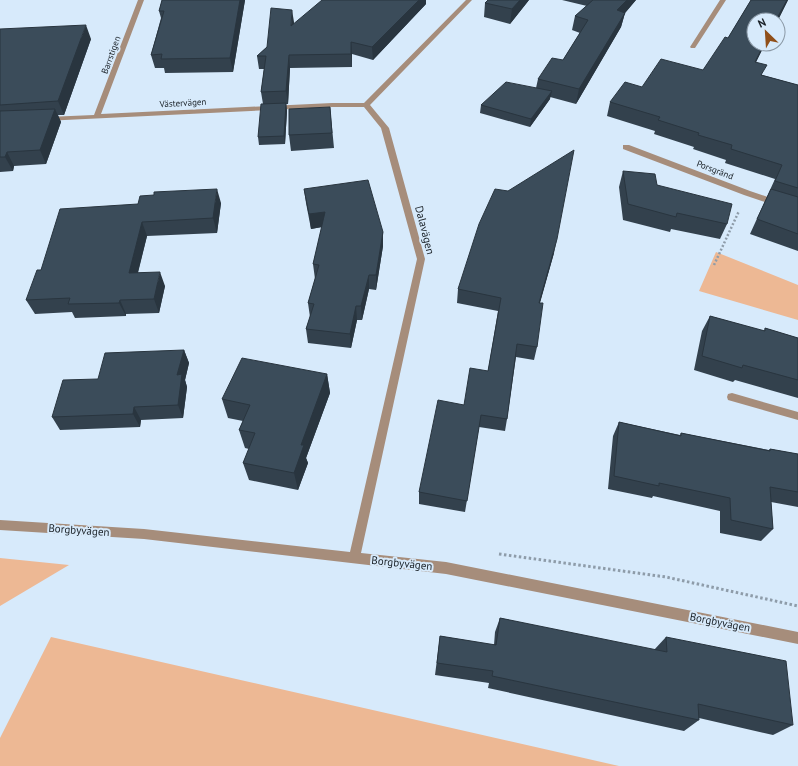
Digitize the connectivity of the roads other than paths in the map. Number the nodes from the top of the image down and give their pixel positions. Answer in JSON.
{"nodes":[{"id":1,"x":141,"y":0,"type":"edge"},
{"id":2,"x":469,"y":0,"type":"edge"},
{"id":3,"x":723,"y":0,"type":"edge"},
{"id":4,"x":693,"y":48,"type":"dead end"},
{"id":5,"x":366,"y":105,"type":"junction"},
{"id":6,"x":97,"y":116,"type":"junction"},
{"id":7,"x":38,"y":120,"type":"edge"},
{"id":8,"x":626,"y":147,"type":"dead end"},
{"id":9,"x":798,"y":210,"type":"edge"},
{"id":10,"x":732,"y":397,"type":"dead end"},
{"id":11,"x":798,"y":416,"type":"edge"},
{"id":12,"x":0,"y":525,"type":"edge"},
{"id":13,"x":354,"y":558,"type":"junction"},
{"id":14,"x":798,"y":638,"type":"edge"}],
"edges":[{"from":1,"to":6,"type":"street","name":"Barrstigen"},
{"from":2,"to":5,"type":"street"},
{"from":3,"to":4,"type":"street"},
{"from":5,"to":6,"type":"street","name":"Västervägen"},
{"from":5,"to":13,"type":"street","name":"Dalavägen"},
{"from":6,"to":7,"type":"street","name":"Västervägen"},
{"from":8,"to":9,"type":"street","name":"Porsgränd"},
{"from":10,"to":11,"type":"street"},
{"from":12,"to":13,"type":"street","name":"Borgbyvägen"},
{"from":13,"to":14,"type":"street","name":"Borgbyvägen"}]}
